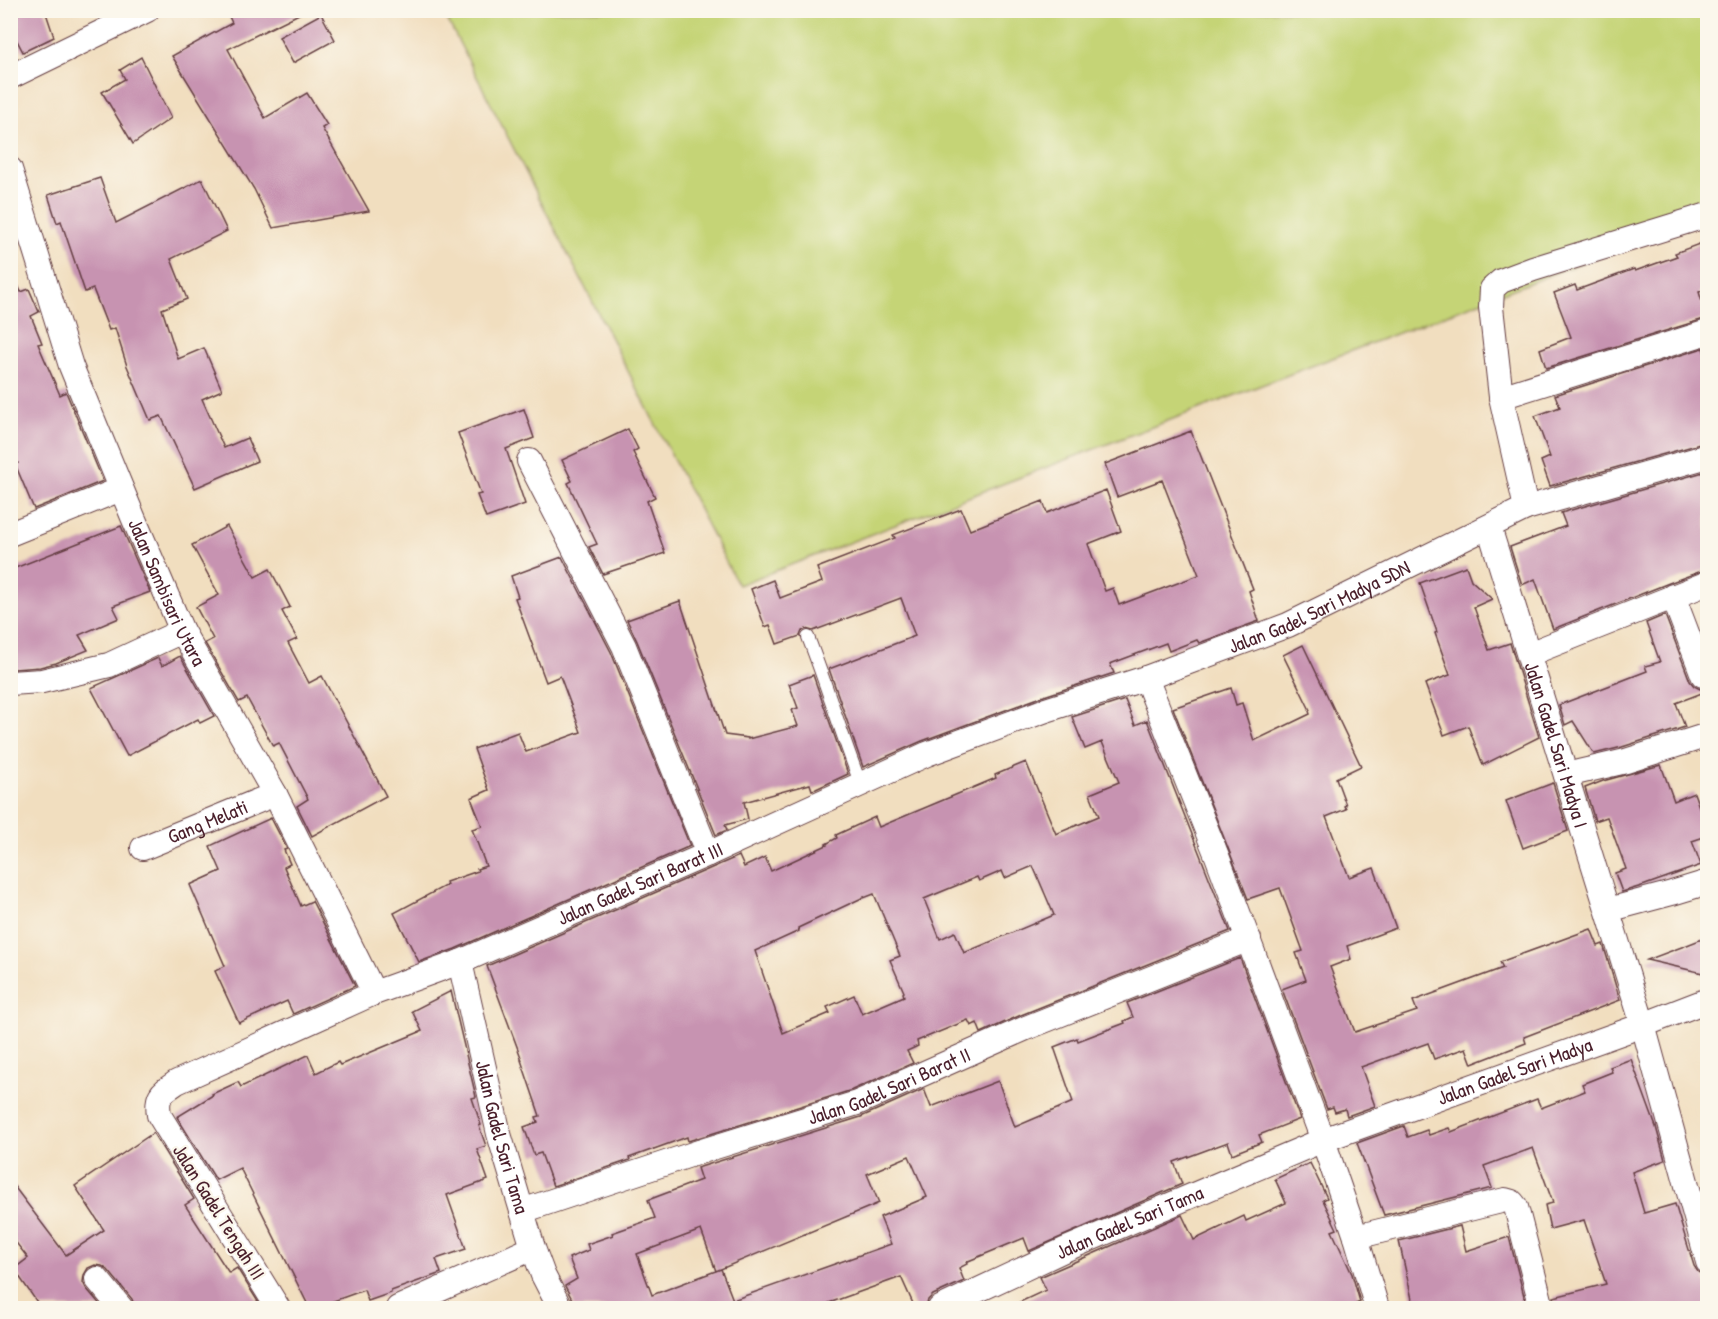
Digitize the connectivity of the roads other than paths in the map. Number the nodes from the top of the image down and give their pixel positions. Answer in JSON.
{"nodes":[{"id":1,"x":147,"y":10,"type":"edge"},
{"id":2,"x":10,"y":77,"type":"edge"},
{"id":3,"x":10,"y":169,"type":"edge"},
{"id":4,"x":1707,"y":215,"type":"edge"},
{"id":5,"x":1707,"y":332,"type":"edge"},
{"id":6,"x":1501,"y":396,"type":"junction"},
{"id":7,"x":1707,"y":456,"type":"edge"},
{"id":8,"x":529,"y":461,"type":"dead end"},
{"id":9,"x":121,"y":489,"type":"junction"},
{"id":10,"x":1526,"y":508,"type":"junction"},
{"id":11,"x":1489,"y":527,"type":"junction"},
{"id":12,"x":10,"y":534,"type":"edge"},
{"id":13,"x":1707,"y":583,"type":"edge"},
{"id":14,"x":1673,"y":596,"type":"junction"},
{"id":15,"x":182,"y":631,"type":"junction"},
{"id":16,"x":808,"y":637,"type":"dead end"},
{"id":17,"x":1529,"y":654,"type":"junction"},
{"id":18,"x":1703,"y":675,"type":"dead end"},
{"id":19,"x":1146,"y":678,"type":"junction"},
{"id":20,"x":10,"y":683,"type":"edge"},
{"id":21,"x":1707,"y":735,"type":"edge"},
{"id":22,"x":1566,"y":775,"type":"junction"},
{"id":23,"x":861,"y":784,"type":"junction"},
{"id":24,"x":275,"y":794,"type":"junction"},
{"id":25,"x":143,"y":848,"type":"dead end"},
{"id":26,"x":708,"y":854,"type":"junction"},
{"id":27,"x":1707,"y":882,"type":"edge"},
{"id":28,"x":1608,"y":910,"type":"junction"},
{"id":29,"x":1249,"y":939,"type":"junction"},
{"id":30,"x":460,"y":962,"type":"junction"},
{"id":31,"x":374,"y":993,"type":"junction"},
{"id":32,"x":1707,"y":1000,"type":"edge"},
{"id":33,"x":1643,"y":1025,"type":"junction"},
{"id":34,"x":159,"y":1115,"type":"joint"},
{"id":35,"x":1323,"y":1140,"type":"junction"},
{"id":36,"x":522,"y":1211,"type":"junction"},
{"id":37,"x":1356,"y":1237,"type":"junction"},
{"id":38,"x":533,"y":1248,"type":"junction"},
{"id":39,"x":1707,"y":1262,"type":"edge"},
{"id":40,"x":97,"y":1278,"type":"dead end"},
{"id":41,"x":121,"y":1308,"type":"edge"},
{"id":42,"x":278,"y":1308,"type":"edge"},
{"id":43,"x":398,"y":1308,"type":"edge"},
{"id":44,"x":560,"y":1308,"type":"edge"},
{"id":45,"x":940,"y":1308,"type":"edge"},
{"id":46,"x":1377,"y":1308,"type":"edge"},
{"id":47,"x":1542,"y":1308,"type":"edge"}],
"edges":[{"from":1,"to":2,"type":"street"},
{"from":3,"to":9,"type":"street","name":"Jalan Sambisari Utara"},
{"from":4,"to":6,"type":"street"},
{"from":5,"to":6,"type":"street"},
{"from":6,"to":10,"type":"street"},
{"from":7,"to":10,"type":"street"},
{"from":8,"to":26,"type":"street"},
{"from":9,"to":12,"type":"street"},
{"from":9,"to":15,"type":"street","name":"Jalan Sambisari Utara"},
{"from":10,"to":11,"type":"street"},
{"from":11,"to":17,"type":"street","name":"Jalan Gadel Sari Madya I"},
{"from":11,"to":19,"type":"street","name":"Jalan Gadel Sari Madya SDN"},
{"from":13,"to":14,"type":"street"},
{"from":14,"to":17,"type":"street"},
{"from":14,"to":18,"type":"street"},
{"from":15,"to":20,"type":"street"},
{"from":15,"to":24,"type":"street","name":"Jalan Sambisari Utara"},
{"from":16,"to":23,"type":"lane"},
{"from":17,"to":22,"type":"street","name":"Jalan Gadel Sari Madya I"},
{"from":19,"to":23,"type":"street","name":"Jalan Gadel Sari Barat III"},
{"from":19,"to":29,"type":"street"},
{"from":21,"to":22,"type":"street"},
{"from":22,"to":28,"type":"street","name":"Jalan Gadel Sari Madya I"},
{"from":23,"to":26,"type":"street","name":"Jalan Gadel Sari Barat III"},
{"from":24,"to":25,"type":"street","name":"Gang Melati"},
{"from":24,"to":31,"type":"street","name":"Jalan Sambisari Utara"},
{"from":26,"to":30,"type":"street","name":"Jalan Gadel Sari Barat III"},
{"from":27,"to":28,"type":"street"},
{"from":28,"to":33,"type":"street","name":"Jalan Gadel Sari Madya I"},
{"from":29,"to":35,"type":"street"},
{"from":29,"to":36,"type":"street","name":"Jalan Gadel Sari Barat II"},
{"from":30,"to":31,"type":"street","name":"Jalan Gadel Sari Barat III"},
{"from":30,"to":36,"type":"street","name":"Jalan Gadel Sari Tama"},
{"from":31,"to":34,"type":"street","name":"Jalan Gadel Sari Barat III"},
{"from":32,"to":33,"type":"street","name":"Jalan Gadel Sari Madya"},
{"from":33,"to":35,"type":"street","name":"Jalan Gadel Sari Madya"},
{"from":33,"to":39,"type":"street","name":"Jalan Gadel Sari Madya I"},
{"from":34,"to":42,"type":"street","name":"Jalan Gadel Tengah III"},
{"from":35,"to":37,"type":"street"},
{"from":35,"to":45,"type":"street","name":"Jalan Gadel Sari Tama"},
{"from":36,"to":38,"type":"street","name":"Jalan Gadel Sari Tama"},
{"from":37,"to":46,"type":"street"},
{"from":37,"to":47,"type":"street"},
{"from":38,"to":43,"type":"street"},
{"from":38,"to":44,"type":"street","name":"Jalan Gadel Sari Tama"},
{"from":40,"to":41,"type":"street"}]}
